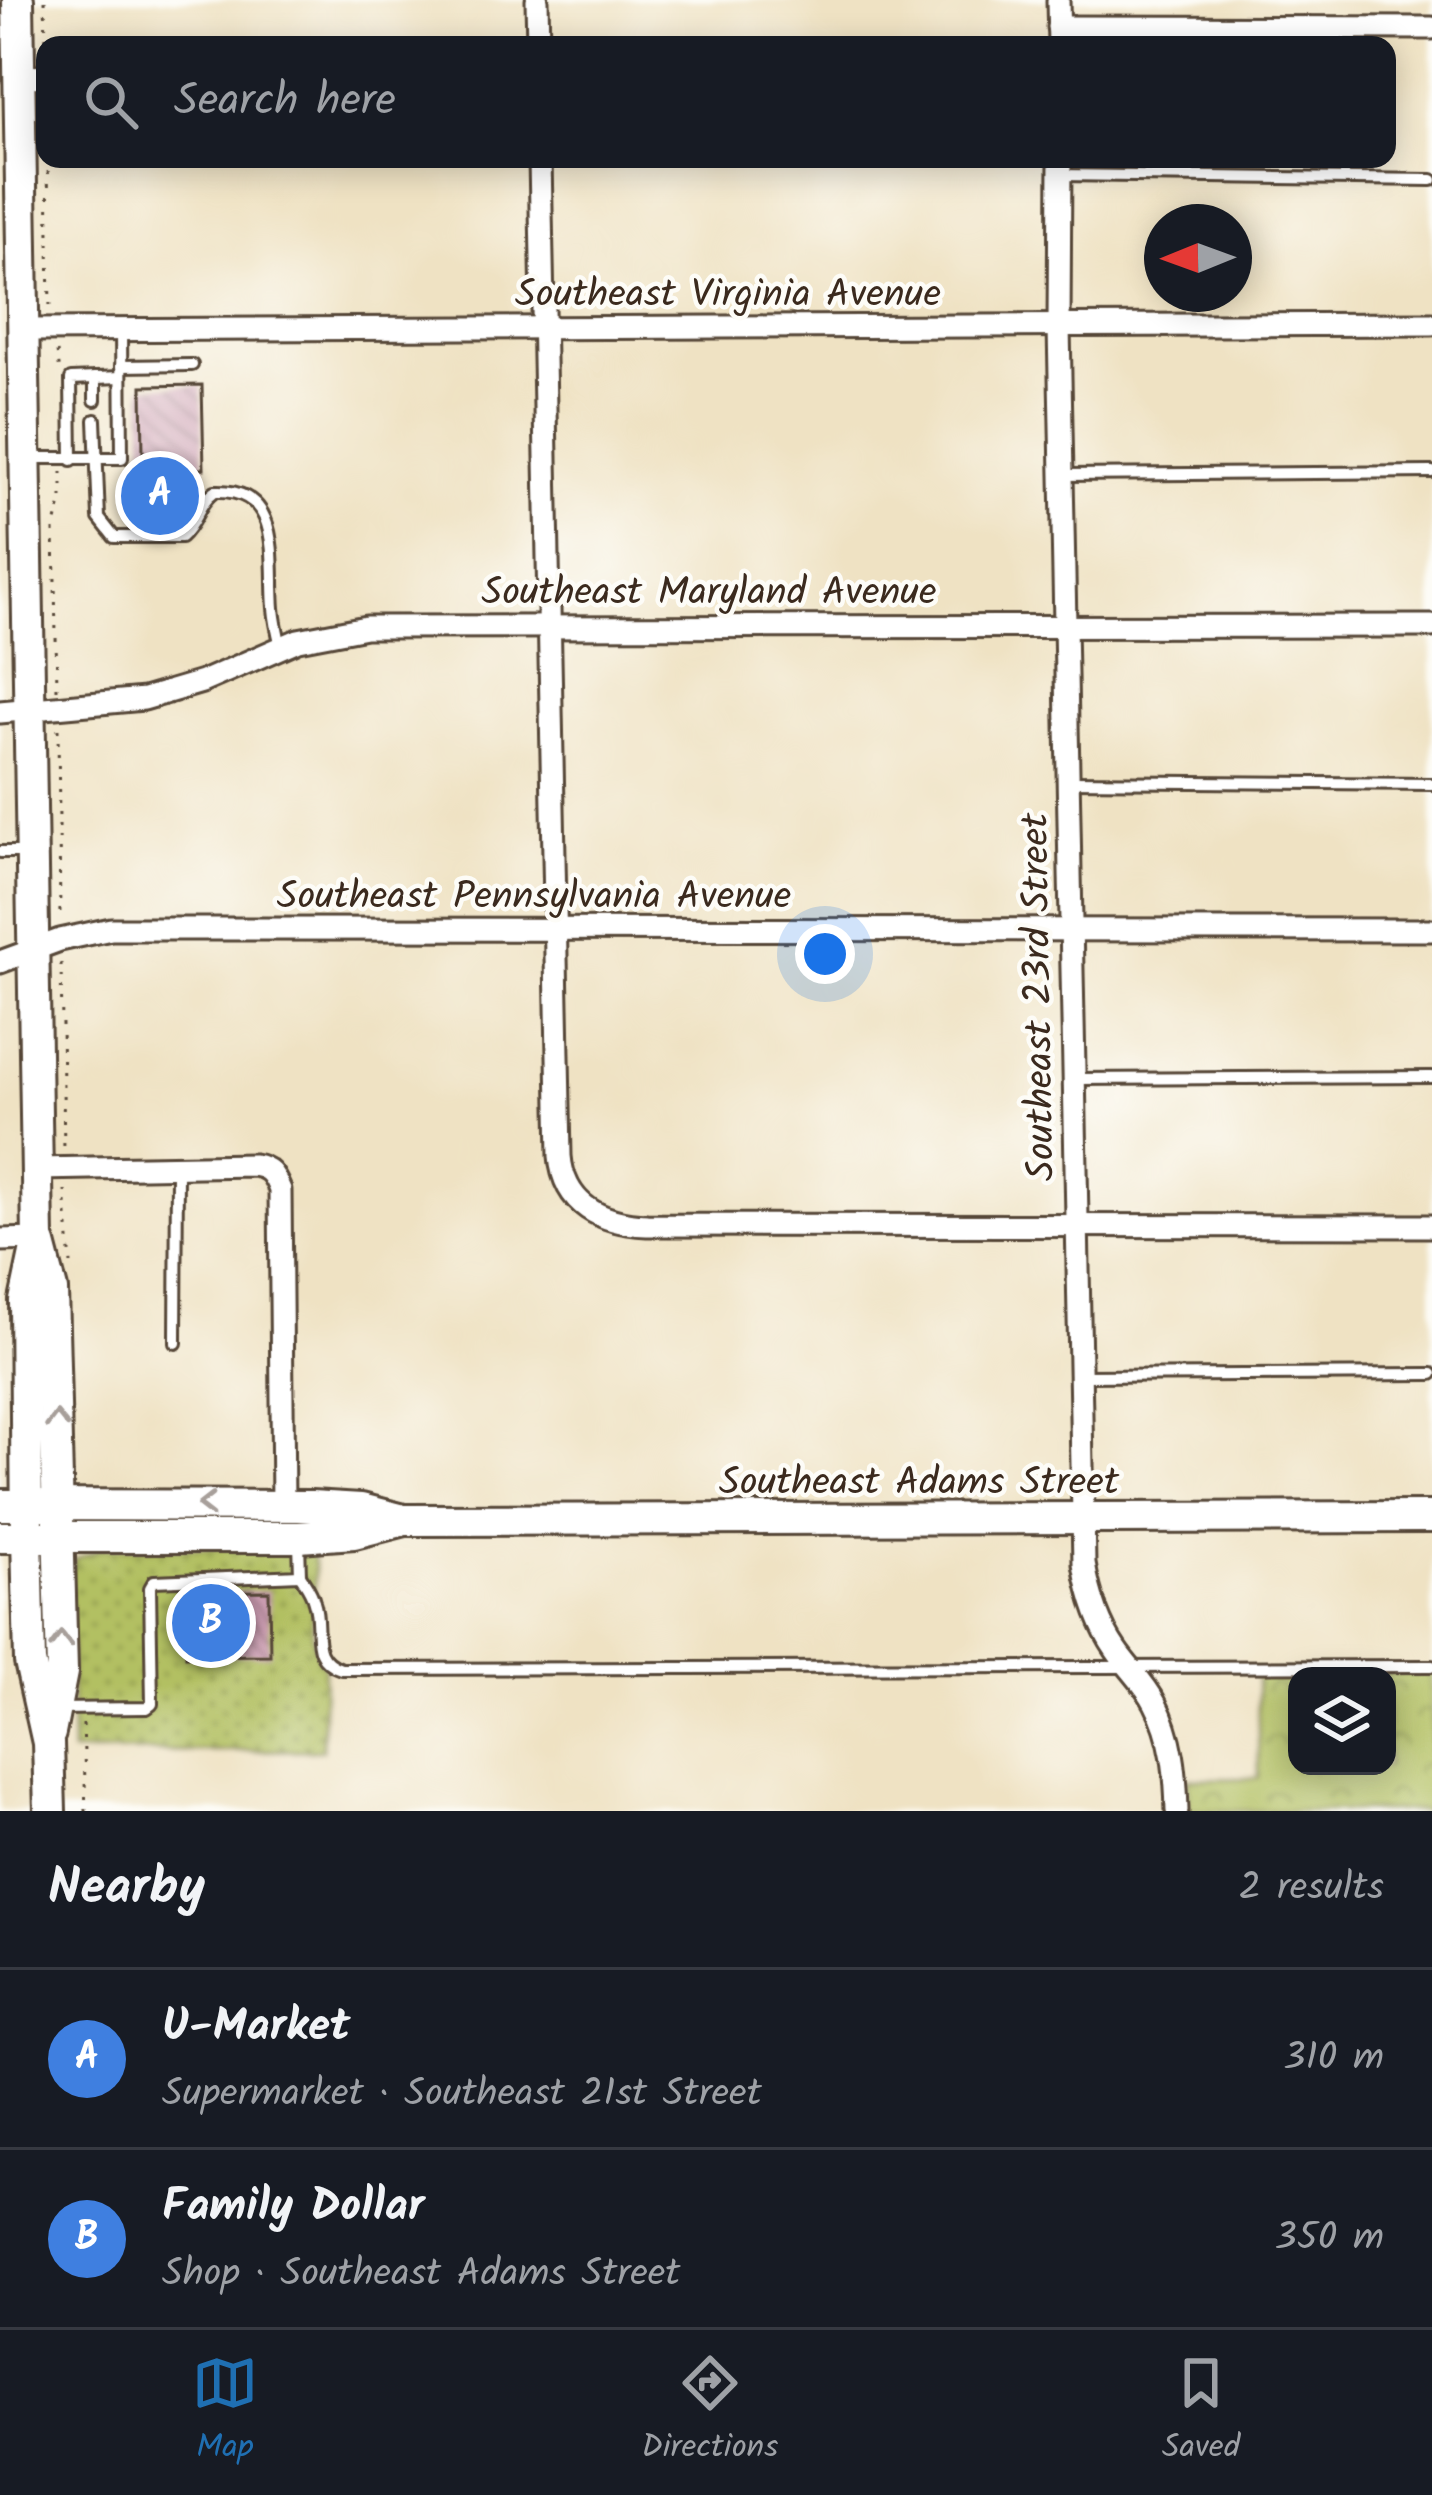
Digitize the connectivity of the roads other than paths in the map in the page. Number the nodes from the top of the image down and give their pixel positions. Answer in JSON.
{"nodes":[{"id":1,"x":18,"y":0,"type":"edge"},
{"id":2,"x":538,"y":0,"type":"edge"},
{"id":3,"x":1058,"y":0,"type":"edge"},
{"id":4,"x":1432,"y":28,"type":"edge"},
{"id":5,"x":538,"y":36,"type":"edge"},
{"id":6,"x":1058,"y":36,"type":"edge"},
{"id":7,"x":32,"y":76,"type":"edge"},
{"id":8,"x":540,"y":168,"type":"edge"},
{"id":9,"x":1060,"y":168,"type":"edge"},
{"id":10,"x":1089,"y":168,"type":"edge"},
{"id":11,"x":1432,"y":180,"type":"edge"},
{"id":12,"x":10,"y":204,"type":"edge"},
{"id":13,"x":1432,"y":324,"type":"edge"},
{"id":14,"x":1059,"y":327,"type":"junction"},
{"id":15,"x":121,"y":329,"type":"junction"},
{"id":16,"x":542,"y":329,"type":"junction"},
{"id":17,"x":24,"y":332,"type":"edge"},
{"id":18,"x":192,"y":365,"type":"dead end"},
{"id":19,"x":122,"y":372,"type":"junction"},
{"id":20,"x":95,"y":378,"type":"junction"},
{"id":21,"x":95,"y":400,"type":"dead end"},
{"id":22,"x":95,"y":420,"type":"dead end"},
{"id":23,"x":13,"y":459,"type":"edge"},
{"id":24,"x":95,"y":459,"type":"junction"},
{"id":25,"x":67,"y":460,"type":"junction"},
{"id":26,"x":1432,"y":472,"type":"edge"},
{"id":27,"x":1062,"y":475,"type":"junction"},
{"id":28,"x":1066,"y":626,"type":"junction"},
{"id":29,"x":1432,"y":626,"type":"edge"},
{"id":30,"x":547,"y":627,"type":"junction"},
{"id":31,"x":280,"y":646,"type":"junction"},
{"id":32,"x":29,"y":710,"type":"edge"},
{"id":33,"x":1069,"y":781,"type":"junction"},
{"id":34,"x":1432,"y":784,"type":"edge"},
{"id":35,"x":0,"y":852,"type":"edge"},
{"id":36,"x":32,"y":852,"type":"junction"},
{"id":37,"x":558,"y":930,"type":"junction"},
{"id":38,"x":1432,"y":930,"type":"edge"},
{"id":39,"x":1070,"y":932,"type":"junction"},
{"id":40,"x":47,"y":945,"type":"junction"},
{"id":41,"x":0,"y":962,"type":"edge"},
{"id":42,"x":1432,"y":1077,"type":"edge"},
{"id":43,"x":1072,"y":1079,"type":"junction"},
{"id":44,"x":178,"y":1167,"type":"junction"},
{"id":45,"x":51,"y":1169,"type":"junction"},
{"id":46,"x":1076,"y":1226,"type":"junction"},
{"id":47,"x":1432,"y":1226,"type":"edge"},
{"id":48,"x":38,"y":1239,"type":"junction"},
{"id":49,"x":0,"y":1240,"type":"edge"},
{"id":50,"x":176,"y":1343,"type":"dead end"},
{"id":51,"x":1432,"y":1373,"type":"edge"},
{"id":52,"x":1079,"y":1376,"type":"junction"},
{"id":53,"x":13,"y":1505,"type":"edge"},
{"id":54,"x":58,"y":1505,"type":"junction"},
{"id":55,"x":283,"y":1505,"type":"junction"},
{"id":56,"x":1432,"y":1517,"type":"edge"},
{"id":57,"x":1082,"y":1518,"type":"junction"},
{"id":58,"x":405,"y":1520,"type":"junction"},
{"id":59,"x":13,"y":1537,"type":"edge"},
{"id":60,"x":59,"y":1537,"type":"junction"},
{"id":61,"x":299,"y":1537,"type":"junction"},
{"id":62,"x":300,"y":1575,"type":"junction"},
{"id":63,"x":1432,"y":1666,"type":"edge"},
{"id":64,"x":1130,"y":1668,"type":"junction"},
{"id":65,"x":59,"y":1709,"type":"junction"},
{"id":66,"x":50,"y":1811,"type":"edge"},
{"id":67,"x":1178,"y":1811,"type":"edge"}],
"edges":[{"from":1,"to":7,"type":"main road"},
{"from":2,"to":5,"type":"street"},
{"from":3,"to":6,"type":"street"},
{"from":4,"to":6,"type":"street"},
{"from":7,"to":12,"type":"main road"},
{"from":8,"to":16,"type":"street"},
{"from":9,"to":14,"type":"street","name":"Southeast 23rd Street"},
{"from":10,"to":11,"type":"lane"},
{"from":12,"to":17,"type":"main road"},
{"from":13,"to":14,"type":"street","name":"Southeast Virginia Avenue"},
{"from":14,"to":16,"type":"street","name":"Southeast Virginia Avenue"},
{"from":14,"to":27,"type":"street","name":"Southeast 23rd Street"},
{"from":15,"to":16,"type":"street","name":"Southeast Virginia Avenue"},
{"from":15,"to":17,"type":"street","name":"Southeast Virginia Avenue"},
{"from":15,"to":19,"type":"lane"},
{"from":16,"to":30,"type":"street"},
{"from":17,"to":23,"type":"main road"},
{"from":18,"to":19,"type":"lane"},
{"from":19,"to":20,"type":"lane"},
{"from":19,"to":24,"type":"lane"},
{"from":20,"to":21,"type":"lane"},
{"from":20,"to":25,"type":"lane"},
{"from":22,"to":24,"type":"lane"},
{"from":23,"to":25,"type":"lane"},
{"from":23,"to":32,"type":"main road"},
{"from":24,"to":25,"type":"lane"},
{"from":24,"to":31,"type":"lane"},
{"from":26,"to":27,"type":"lane"},
{"from":27,"to":28,"type":"street","name":"Southeast 23rd Street"},
{"from":28,"to":29,"type":"street","name":"Southeast Maryland Avenue"},
{"from":28,"to":30,"type":"street","name":"Southeast Maryland Avenue"},
{"from":28,"to":33,"type":"street","name":"Southeast 23rd Street"},
{"from":30,"to":31,"type":"street","name":"Southeast Maryland Avenue"},
{"from":30,"to":37,"type":"street"},
{"from":31,"to":32,"type":"street","name":"Southeast Maryland Avenue"},
{"from":32,"to":36,"type":"main road"},
{"from":33,"to":34,"type":"lane"},
{"from":33,"to":39,"type":"street","name":"Southeast 23rd Street"},
{"from":35,"to":36,"type":"lane"},
{"from":36,"to":40,"type":"main road"},
{"from":37,"to":39,"type":"street","name":"Southeast Pennsylvania Avenue"},
{"from":37,"to":40,"type":"street","name":"Southeast Pennsylvania Avenue"},
{"from":37,"to":46,"type":"street"},
{"from":38,"to":39,"type":"street","name":"Southeast Pennsylvania Avenue"},
{"from":39,"to":43,"type":"street","name":"Southeast 23rd Street"},
{"from":40,"to":41,"type":"street","name":"Southeast Pennsylvania Avenue"},
{"from":40,"to":45,"type":"main road"},
{"from":42,"to":43,"type":"lane"},
{"from":43,"to":46,"type":"street","name":"Southeast 23rd Street"},
{"from":44,"to":45,"type":"street"},
{"from":44,"to":50,"type":"lane"},
{"from":44,"to":55,"type":"street"},
{"from":45,"to":48,"type":"main road"},
{"from":46,"to":47,"type":"street"},
{"from":46,"to":52,"type":"street","name":"Southeast 23rd Street"},
{"from":48,"to":49,"type":"street"},
{"from":48,"to":53,"type":"main road"},
{"from":54,"to":48,"type":"main road","one_way":true},
{"from":51,"to":52,"type":"lane"},
{"from":52,"to":57,"type":"street","name":"Southeast 23rd Street"},
{"from":53,"to":54,"type":"main road","name":"Southeast Adams Street"},
{"from":53,"to":59,"type":"main road"},
{"from":55,"to":54,"type":"main road","name":"Southeast Adams Street","one_way":true},
{"from":54,"to":60,"type":"main road"},
{"from":55,"to":58,"type":"main road","name":"Southeast Adams Street"},
{"from":56,"to":57,"type":"main road","name":"Southeast Adams Street"},
{"from":57,"to":58,"type":"main road","name":"Southeast Adams Street"},
{"from":57,"to":64,"type":"street","name":"Southeast 23rd Street"},
{"from":58,"to":61,"type":"main road","name":"Southeast Adams Street"},
{"from":59,"to":60,"type":"main road","name":"Southeast Adams Street"},
{"from":59,"to":65,"type":"main road"},
{"from":60,"to":61,"type":"main road","name":"Southeast Adams Street"},
{"from":65,"to":60,"type":"main road","one_way":true},
{"from":61,"to":62,"type":"lane"},
{"from":62,"to":64,"type":"lane"},
{"from":62,"to":65,"type":"lane"},
{"from":63,"to":64,"type":"lane"},
{"from":64,"to":67,"type":"street","name":"Southeast 23rd Street"},
{"from":65,"to":66,"type":"main road"}]}
